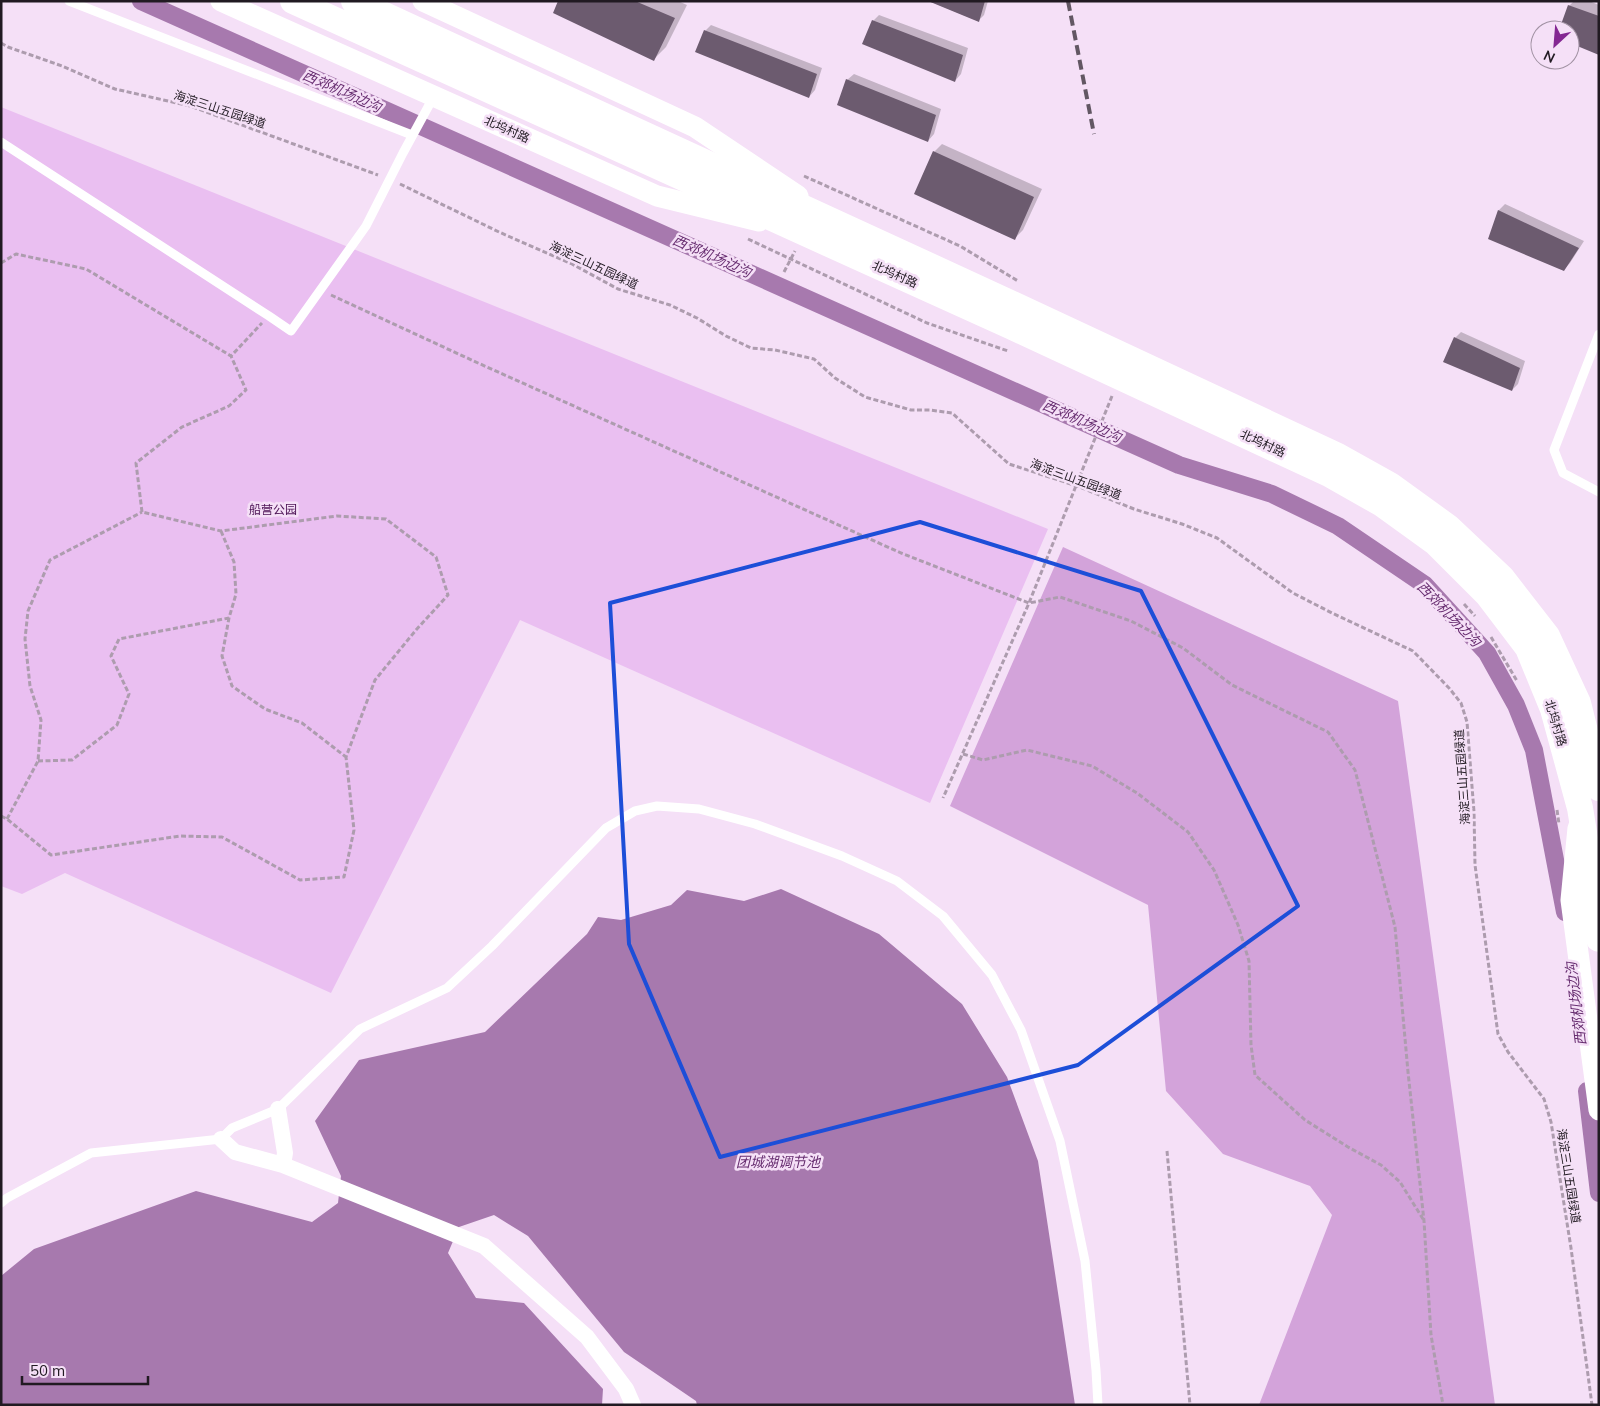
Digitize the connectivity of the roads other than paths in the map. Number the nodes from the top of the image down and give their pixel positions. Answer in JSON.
{"nodes":[{"id":1,"x":69,"y":1,"type":"edge"},
{"id":2,"x":221,"y":1,"type":"edge"},
{"id":3,"x":293,"y":1,"type":"edge"},
{"id":4,"x":354,"y":1,"type":"edge"},
{"id":5,"x":423,"y":1,"type":"edge"},
{"id":6,"x":434,"y":96,"type":"junction"},
{"id":7,"x":413,"y":134,"type":"junction"},
{"id":8,"x":1,"y":142,"type":"edge"},
{"id":9,"x":844,"y":226,"type":"junction"},
{"id":10,"x":798,"y":241,"type":"junction"},
{"id":11,"x":1599,"y":334,"type":"edge"},
{"id":12,"x":1599,"y":492,"type":"edge"},
{"id":13,"x":1599,"y":788,"type":"edge"},
{"id":14,"x":1568,"y":807,"type":"junction"},
{"id":15,"x":1599,"y":939,"type":"edge"},
{"id":16,"x":278,"y":1109,"type":"junction"},
{"id":17,"x":1599,"y":1110,"type":"edge"},
{"id":18,"x":221,"y":1139,"type":"junction"},
{"id":19,"x":283,"y":1165,"type":"junction"},
{"id":20,"x":1,"y":1203,"type":"edge"},
{"id":21,"x":633,"y":1405,"type":"edge"},
{"id":22,"x":1098,"y":1405,"type":"edge"}],
"edges":[{"from":1,"to":7,"type":"lane"},
{"from":2,"to":6,"type":"street","name":"北坞村路"},
{"from":3,"to":10,"type":"main road","name":"北坞村路"},
{"from":4,"to":9,"type":"main road","name":"北坞村路"},
{"from":5,"to":9,"type":"street","name":"北坞村路"},
{"from":6,"to":7,"type":"lane"},
{"from":6,"to":10,"type":"street","name":"北坞村路"},
{"from":7,"to":8,"type":"lane"},
{"from":9,"to":13,"type":"main road","name":"北坞村路"},
{"from":10,"to":14,"type":"main road","name":"北坞村路"},
{"from":11,"to":12,"type":"lane"},
{"from":14,"to":15,"type":"main road","name":"北坞村路"},
{"from":14,"to":17,"type":"street","name":"北坞村路"},
{"from":16,"to":18,"type":"lane"},
{"from":16,"to":19,"type":"street"},
{"from":16,"to":22,"type":"lane"},
{"from":18,"to":19,"type":"street"},
{"from":18,"to":20,"type":"lane"},
{"from":19,"to":21,"type":"street"}]}
